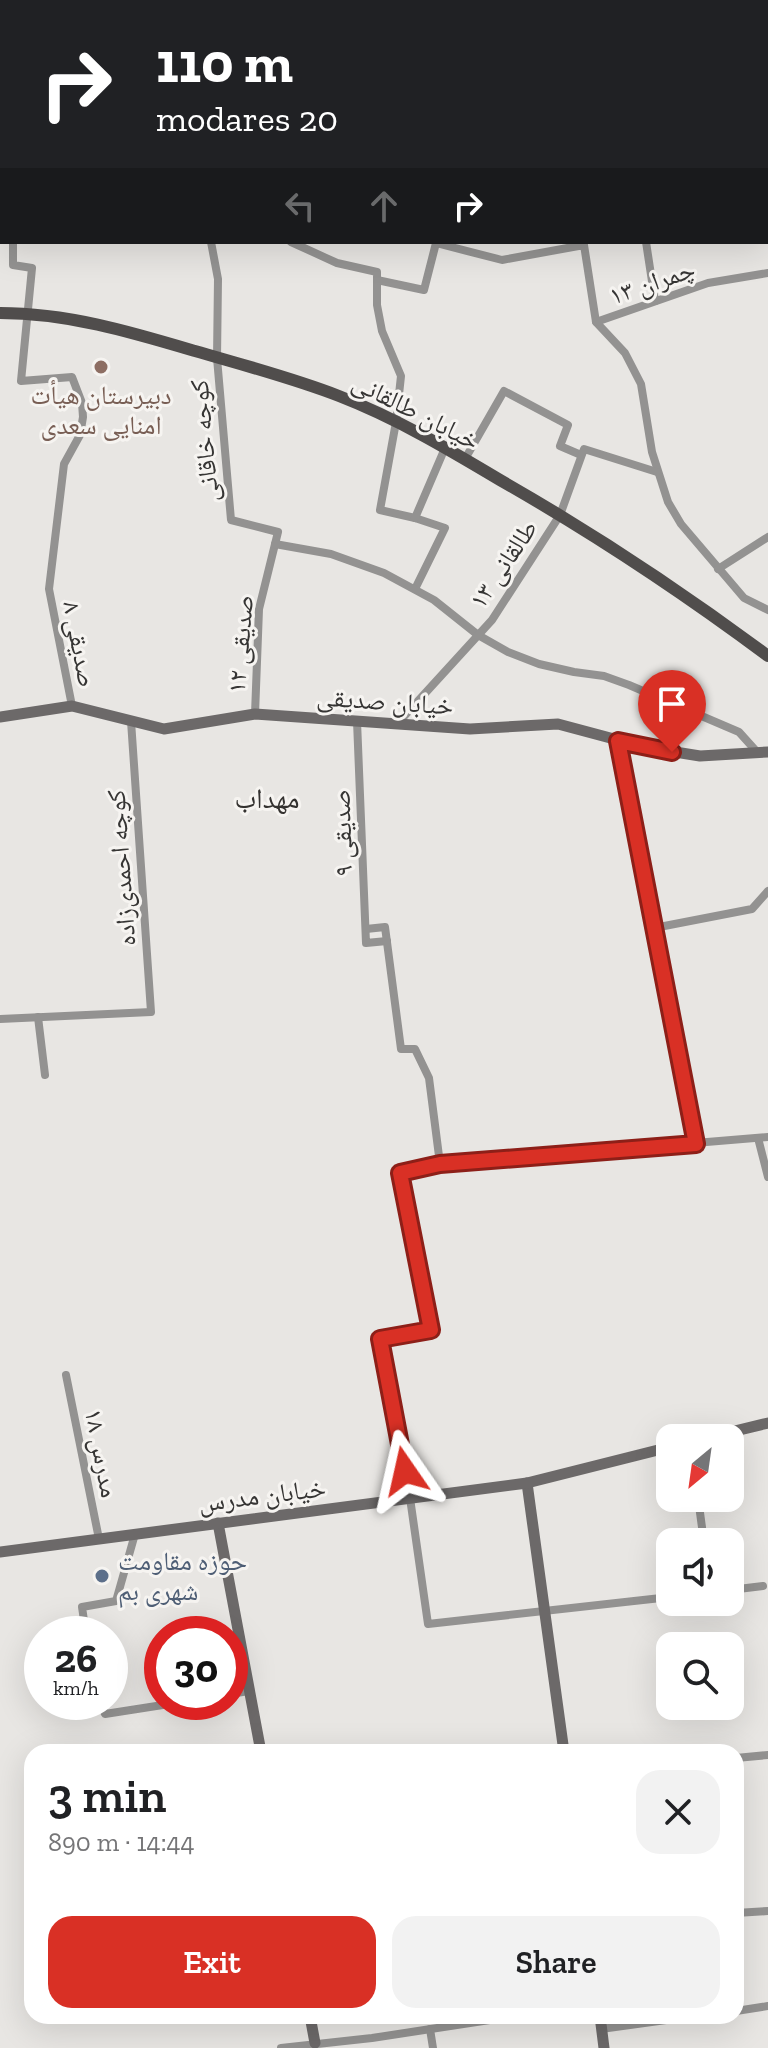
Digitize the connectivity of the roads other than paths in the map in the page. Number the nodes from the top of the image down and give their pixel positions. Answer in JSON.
{"nodes":[{"id":1,"x":13,"y":244,"type":"edge"},
{"id":2,"x":211,"y":244,"type":"edge"},
{"id":3,"x":295,"y":244,"type":"edge"},
{"id":4,"x":436,"y":244,"type":"edge"},
{"id":5,"x":443,"y":244,"type":"edge"},
{"id":6,"x":646,"y":244,"type":"edge"},
{"id":7,"x":768,"y":273,"type":"edge"},
{"id":8,"x":377,"y":276,"type":"junction"},
{"id":9,"x":655,"y":301,"type":"junction"},
{"id":10,"x":0,"y":313,"type":"edge"},
{"id":11,"x":27,"y":313,"type":"junction"},
{"id":12,"x":596,"y":322,"type":"junction"},
{"id":13,"x":217,"y":358,"type":"junction"},
{"id":14,"x":396,"y":422,"type":"junction"},
{"id":15,"x":445,"y":448,"type":"junction"},
{"id":16,"x":582,"y":452,"type":"junction"},
{"id":17,"x":465,"y":459,"type":"junction"},
{"id":18,"x":657,"y":472,"type":"junction"},
{"id":19,"x":560,"y":515,"type":"junction"},
{"id":20,"x":415,"y":518,"type":"junction"},
{"id":21,"x":278,"y":532,"type":"joint"},
{"id":22,"x":768,"y":537,"type":"edge"},
{"id":23,"x":275,"y":544,"type":"junction"},
{"id":24,"x":718,"y":569,"type":"junction"},
{"id":25,"x":415,"y":589,"type":"junction"},
{"id":26,"x":768,"y":610,"type":"edge"},
{"id":27,"x":478,"y":635,"type":"junction"},
{"id":28,"x":768,"y":656,"type":"edge"},
{"id":29,"x":72,"y":706,"type":"junction"},
{"id":30,"x":255,"y":714,"type":"junction"},
{"id":31,"x":0,"y":717,"type":"edge"},
{"id":32,"x":131,"y":721,"type":"junction"},
{"id":33,"x":357,"y":721,"type":"junction"},
{"id":34,"x":397,"y":724,"type":"junction"},
{"id":35,"x":618,"y":741,"type":"junction"},
{"id":36,"x":763,"y":752,"type":"edge"},
{"id":37,"x":768,"y":891,"type":"edge"},
{"id":38,"x":654,"y":928,"type":"junction"},
{"id":39,"x":366,"y":929,"type":"junction"},
{"id":40,"x":387,"y":941,"type":"junction"},
{"id":41,"x":38,"y":1017,"type":"junction"},
{"id":42,"x":0,"y":1019,"type":"edge"},
{"id":43,"x":45,"y":1075,"type":"dead end"},
{"id":44,"x":763,"y":1137,"type":"edge"},
{"id":45,"x":696,"y":1144,"type":"junction"},
{"id":46,"x":440,"y":1164,"type":"junction"},
{"id":47,"x":768,"y":1177,"type":"edge"},
{"id":48,"x":66,"y":1375,"type":"dead end"},
{"id":49,"x":768,"y":1423,"type":"edge"},
{"id":50,"x":744,"y":1429,"type":"edge"},
{"id":51,"x":656,"y":1451,"type":"edge"},
{"id":52,"x":527,"y":1483,"type":"junction"},
{"id":53,"x":410,"y":1498,"type":"junction"},
{"id":54,"x":218,"y":1523,"type":"junction"},
{"id":55,"x":135,"y":1534,"type":"junction"},
{"id":56,"x":99,"y":1539,"type":"junction"},
{"id":57,"x":0,"y":1552,"type":"edge"},
{"id":58,"x":763,"y":1586,"type":"dead end"},
{"id":59,"x":744,"y":1588,"type":"edge"},
{"id":60,"x":656,"y":1599,"type":"edge"},
{"id":61,"x":544,"y":1611,"type":"junction"},
{"id":62,"x":83,"y":1616,"type":"edge"},
{"id":63,"x":249,"y":1691,"type":"joint"},
{"id":64,"x":259,"y":1744,"type":"edge"},
{"id":65,"x":563,"y":1744,"type":"edge"},
{"id":66,"x":768,"y":1755,"type":"edge"},
{"id":67,"x":744,"y":1757,"type":"edge"},
{"id":68,"x":768,"y":1911,"type":"edge"},
{"id":69,"x":744,"y":1912,"type":"edge"},
{"id":70,"x":768,"y":2006,"type":"edge"},
{"id":71,"x":744,"y":2010,"type":"edge"},
{"id":72,"x":311,"y":2024,"type":"edge"},
{"id":73,"x":463,"y":2024,"type":"edge"},
{"id":74,"x":600,"y":2024,"type":"edge"},
{"id":75,"x":430,"y":2029,"type":"junction"},
{"id":76,"x":315,"y":2043,"type":"junction"},
{"id":77,"x":281,"y":2048,"type":"edge"},
{"id":78,"x":433,"y":2048,"type":"edge"},
{"id":79,"x":604,"y":2048,"type":"edge"}],
"edges":[{"from":1,"to":11,"type":"street"},
{"from":2,"to":13,"type":"street"},
{"from":3,"to":8,"type":"street"},
{"from":4,"to":8,"type":"street"},
{"from":5,"to":12,"type":"street"},
{"from":6,"to":9,"type":"street"},
{"from":7,"to":9,"type":"street","name":"چمران ۱۳"},
{"from":8,"to":14,"type":"street"},
{"from":9,"to":12,"type":"street","name":"چمران ۱۳"},
{"from":10,"to":11,"type":"main road","name":"خیابان طالقانی"},
{"from":11,"to":13,"type":"main road","name":"خیابان طالقانی"},
{"from":11,"to":29,"type":"street","name":"صدیقی ۸"},
{"from":12,"to":18,"type":"street"},
{"from":13,"to":14,"type":"main road","name":"خیابان طالقانی"},
{"from":13,"to":21,"type":"street","name":"کوچه خاقانی"},
{"from":14,"to":15,"type":"main road","name":"خیابان طالقانی"},
{"from":14,"to":20,"type":"street"},
{"from":15,"to":17,"type":"main road","name":"خیابان طالقانی"},
{"from":15,"to":20,"type":"street"},
{"from":16,"to":17,"type":"street"},
{"from":16,"to":18,"type":"street"},
{"from":16,"to":19,"type":"street","name":"طالقانی ۱۳"},
{"from":17,"to":19,"type":"main road","name":"خیابان طالقانی"},
{"from":18,"to":24,"type":"street"},
{"from":19,"to":27,"type":"street","name":"طالقانی ۱۳"},
{"from":19,"to":28,"type":"main road","name":"خیابان طالقانی"},
{"from":20,"to":25,"type":"street"},
{"from":21,"to":23,"type":"street","name":"صدیقی ۱۲"},
{"from":22,"to":24,"type":"street"},
{"from":23,"to":25,"type":"street"},
{"from":23,"to":30,"type":"street","name":"صدیقی ۱۲"},
{"from":24,"to":26,"type":"street"},
{"from":25,"to":27,"type":"street"},
{"from":27,"to":34,"type":"street","name":"طالقانی ۱۳"},
{"from":27,"to":36,"type":"street"},
{"from":29,"to":31,"type":"street","name":"خیابان صدیقی"},
{"from":29,"to":32,"type":"street","name":"خیابان صدیقی"},
{"from":30,"to":32,"type":"street","name":"خیابان صدیقی"},
{"from":30,"to":33,"type":"street","name":"خیابان صدیقی"},
{"from":32,"to":41,"type":"street","name":"کوچه احمدی‌زاده"},
{"from":33,"to":34,"type":"street","name":"خیابان صدیقی"},
{"from":33,"to":39,"type":"street","name":"صدیقی ۹"},
{"from":34,"to":35,"type":"street","name":"خیابان صدیقی"},
{"from":35,"to":36,"type":"street","name":"خیابان صدیقی"},
{"from":35,"to":38,"type":"street"},
{"from":37,"to":38,"type":"street"},
{"from":38,"to":45,"type":"street"},
{"from":39,"to":40,"type":"street"},
{"from":39,"to":40,"type":"street","name":"صدیقی ۹"},
{"from":40,"to":46,"type":"street"},
{"from":41,"to":42,"type":"street"},
{"from":41,"to":43,"type":"street"},
{"from":44,"to":45,"type":"street"},
{"from":44,"to":47,"type":"street"},
{"from":45,"to":46,"type":"street"},
{"from":46,"to":53,"type":"street"},
{"from":48,"to":56,"type":"street","name":"مدرس ۱۸"},
{"from":49,"to":50,"type":"street"},
{"from":51,"to":52,"type":"street","name":"خیابان مدرس"},
{"from":52,"to":53,"type":"street","name":"خیابان مدرس"},
{"from":52,"to":61,"type":"street"},
{"from":53,"to":54,"type":"street","name":"خیابان مدرس"},
{"from":53,"to":61,"type":"street"},
{"from":54,"to":55,"type":"street","name":"خیابان مدرس"},
{"from":54,"to":63,"type":"street"},
{"from":55,"to":56,"type":"street","name":"خیابان مدرس"},
{"from":55,"to":62,"type":"street"},
{"from":56,"to":57,"type":"street","name":"خیابان مدرس"},
{"from":58,"to":59,"type":"street"},
{"from":60,"to":61,"type":"street"},
{"from":61,"to":65,"type":"street"},
{"from":63,"to":64,"type":"street"},
{"from":66,"to":67,"type":"street"},
{"from":68,"to":69,"type":"street"},
{"from":70,"to":71,"type":"street"},
{"from":72,"to":76,"type":"street"},
{"from":73,"to":75,"type":"street"},
{"from":74,"to":79,"type":"street"},
{"from":75,"to":76,"type":"street"},
{"from":75,"to":78,"type":"street"},
{"from":76,"to":77,"type":"street"}]}
